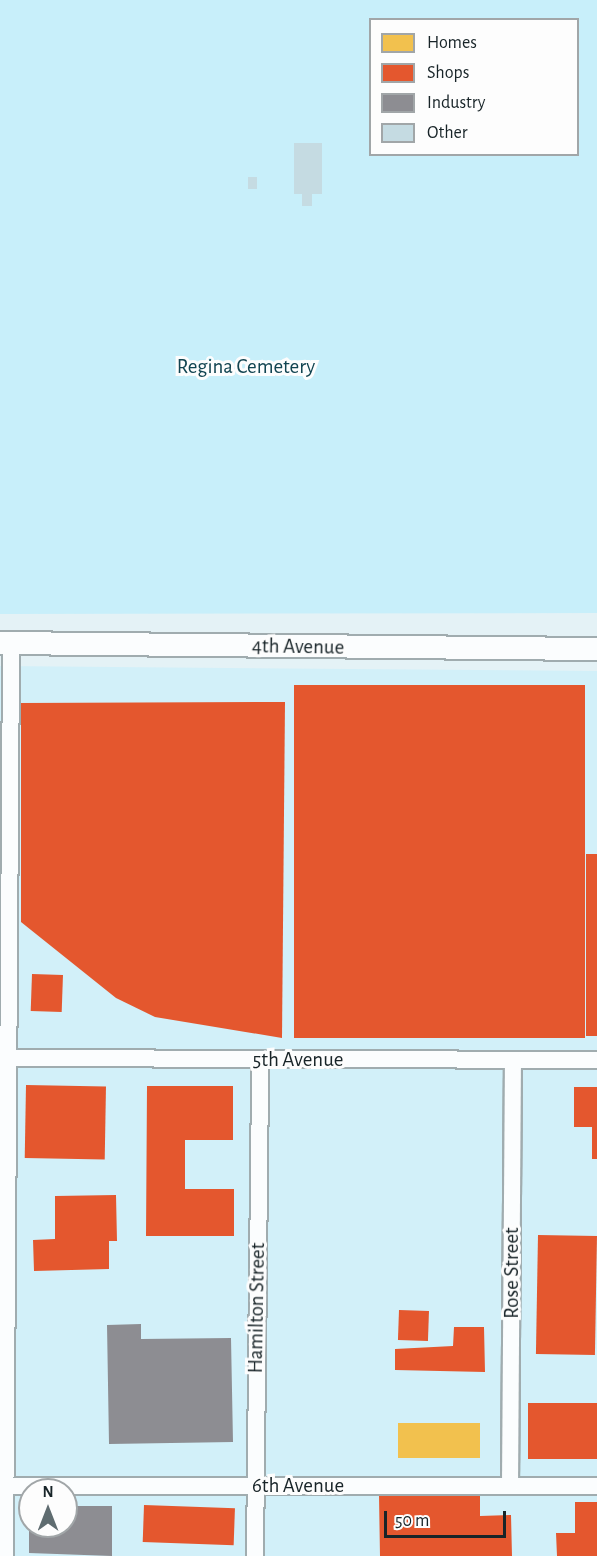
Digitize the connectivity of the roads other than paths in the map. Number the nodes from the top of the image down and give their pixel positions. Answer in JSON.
{"nodes":[{"id":1,"x":5,"y":643,"type":"edge"},
{"id":2,"x":597,"y":649,"type":"edge"},
{"id":3,"x":5,"y":1058,"type":"edge"},
{"id":4,"x":513,"y":1060,"type":"junction"},
{"id":5,"x":597,"y":1060,"type":"edge"},
{"id":6,"x":260,"y":1061,"type":"junction"},
{"id":7,"x":2,"y":1485,"type":"edge"},
{"id":8,"x":255,"y":1486,"type":"junction"},
{"id":9,"x":510,"y":1486,"type":"junction"},
{"id":10,"x":597,"y":1486,"type":"edge"},
{"id":11,"x":5,"y":1556,"type":"edge"},
{"id":12,"x":255,"y":1556,"type":"edge"}],
"edges":[{"from":1,"to":2,"type":"main road","name":"4th Avenue"},
{"from":1,"to":3,"type":"street"},
{"from":3,"to":6,"type":"street","name":"5th Avenue"},
{"from":3,"to":7,"type":"street"},
{"from":4,"to":5,"type":"street","name":"5th Avenue"},
{"from":4,"to":6,"type":"street","name":"5th Avenue"},
{"from":4,"to":9,"type":"street","name":"Rose Street"},
{"from":6,"to":8,"type":"street","name":"Hamilton Street"},
{"from":7,"to":8,"type":"street","name":"6th Avenue"},
{"from":7,"to":11,"type":"street"},
{"from":8,"to":9,"type":"street","name":"6th Avenue"},
{"from":8,"to":12,"type":"street","name":"Hamilton Street"},
{"from":9,"to":10,"type":"street","name":"6th Avenue"}]}
